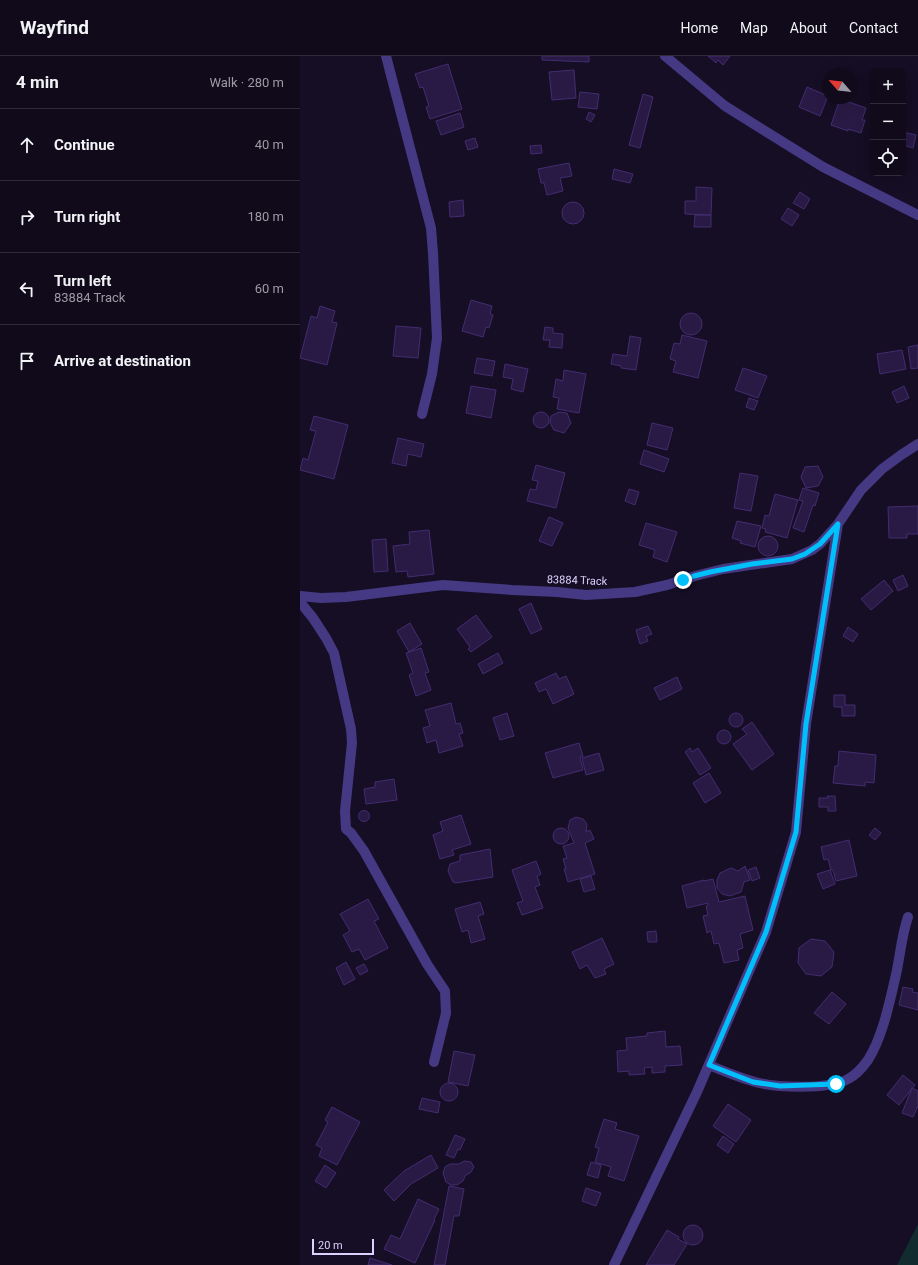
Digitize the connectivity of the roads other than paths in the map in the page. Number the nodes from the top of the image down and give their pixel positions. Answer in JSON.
{"nodes":[{"id":1,"x":386,"y":56,"type":"edge"},
{"id":2,"x":665,"y":56,"type":"edge"},
{"id":3,"x":918,"y":215,"type":"edge"},
{"id":4,"x":422,"y":414,"type":"dead end"},
{"id":5,"x":918,"y":444,"type":"edge"},
{"id":6,"x":838,"y":524,"type":"junction"},
{"id":7,"x":300,"y":596,"type":"edge"},
{"id":8,"x":300,"y":602,"type":"edge"},
{"id":9,"x":908,"y":917,"type":"dead end"},
{"id":10,"x":434,"y":1062,"type":"dead end"},
{"id":11,"x":709,"y":1065,"type":"junction"},
{"id":12,"x":614,"y":1265,"type":"edge"}],
"edges":[{"from":1,"to":4,"type":"street"},
{"from":2,"to":3,"type":"street"},
{"from":5,"to":6,"type":"street"},
{"from":6,"to":7,"type":"street","name":"83884 Track"},
{"from":6,"to":11,"type":"street"},
{"from":8,"to":10,"type":"street"},
{"from":9,"to":11,"type":"street"},
{"from":11,"to":12,"type":"street"}]}
